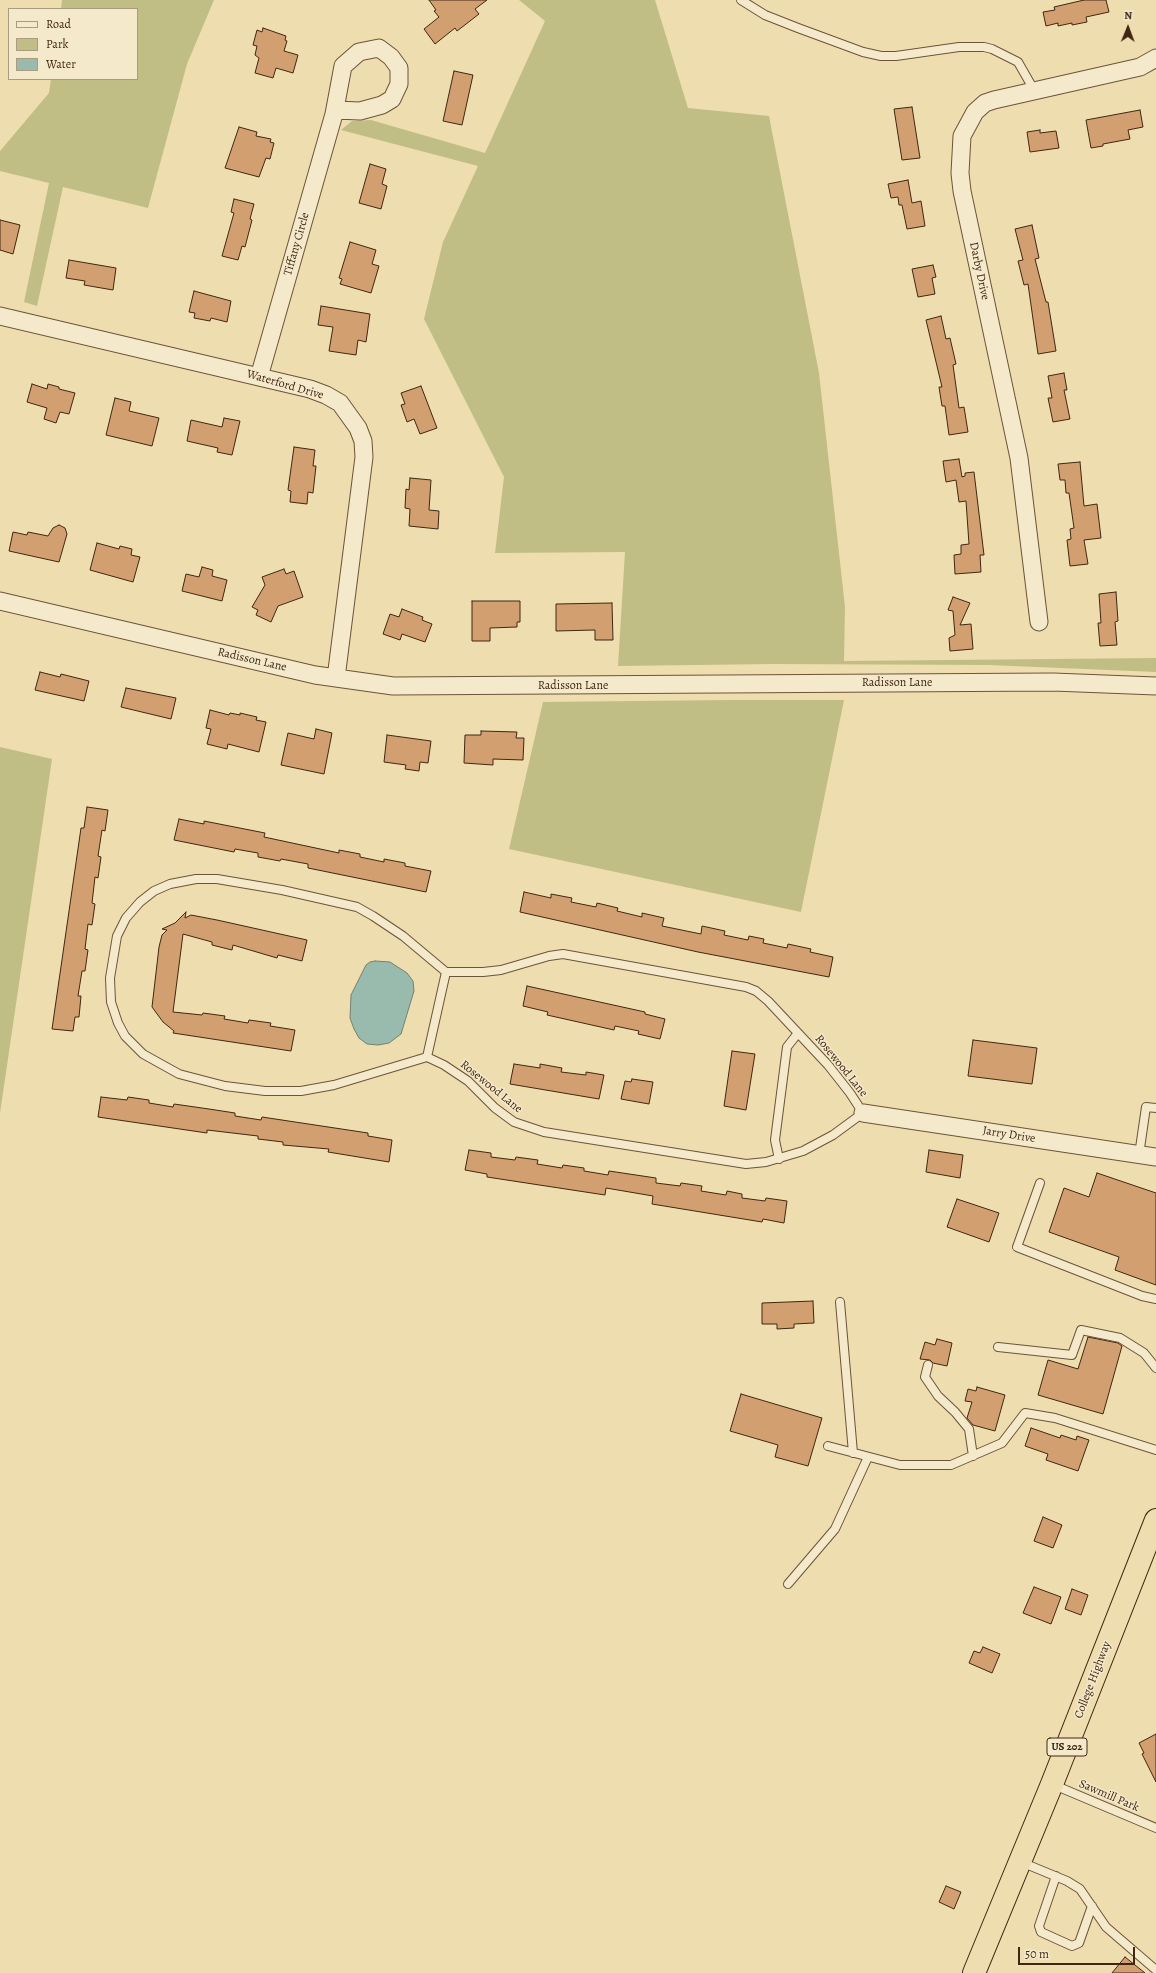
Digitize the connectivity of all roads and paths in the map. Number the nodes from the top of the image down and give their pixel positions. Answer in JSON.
{"nodes":[{"id":1,"x":741,"y":0,"type":"edge"},
{"id":2,"x":1156,"y":58,"type":"edge"},
{"id":3,"x":1034,"y":90,"type":"junction"},
{"id":4,"x":335,"y":110,"type":"dead end"},
{"id":5,"x":0,"y":316,"type":"edge"},
{"id":6,"x":259,"y":377,"type":"junction"},
{"id":7,"x":0,"y":601,"type":"edge"},
{"id":8,"x":1039,"y":622,"type":"dead end"},
{"id":9,"x":336,"y":678,"type":"junction"},
{"id":10,"x":1156,"y":686,"type":"edge"},
{"id":11,"x":446,"y":972,"type":"junction"},
{"id":12,"x":798,"y":1033,"type":"junction"},
{"id":13,"x":427,"y":1057,"type":"junction"},
{"id":14,"x":1156,"y":1108,"type":"edge"},
{"id":15,"x":863,"y":1113,"type":"junction"},
{"id":16,"x":1139,"y":1155,"type":"junction"},
{"id":17,"x":1156,"y":1157,"type":"edge"},
{"id":18,"x":779,"y":1158,"type":"junction"},
{"id":19,"x":1040,"y":1183,"type":"dead end"},
{"id":20,"x":1156,"y":1299,"type":"edge"},
{"id":21,"x":840,"y":1302,"type":"dead end"},
{"id":22,"x":998,"y":1347,"type":"dead end"},
{"id":23,"x":928,"y":1365,"type":"dead end"},
{"id":24,"x":1156,"y":1368,"type":"edge"},
{"id":25,"x":828,"y":1446,"type":"dead end"},
{"id":26,"x":1156,"y":1450,"type":"edge"},
{"id":27,"x":853,"y":1453,"type":"junction"},
{"id":28,"x":974,"y":1456,"type":"junction"},
{"id":29,"x":868,"y":1457,"type":"junction"},
{"id":30,"x":1156,"y":1520,"type":"edge"},
{"id":31,"x":788,"y":1584,"type":"dead end"},
{"id":32,"x":1052,"y":1784,"type":"junction"},
{"id":33,"x":1156,"y":1828,"type":"edge"},
{"id":34,"x":1021,"y":1861,"type":"junction"},
{"id":35,"x":1056,"y":1876,"type":"junction"},
{"id":36,"x":1092,"y":1906,"type":"junction"},
{"id":37,"x":1156,"y":1970,"type":"edge"},
{"id":38,"x":974,"y":1973,"type":"edge"}],
"edges":[{"from":1,"to":3,"type":"lane"},
{"from":2,"to":3,"type":"street","name":"Darby Drive"},
{"from":3,"to":8,"type":"street","name":"Darby Drive"},
{"from":4,"to":6,"type":"street","name":"Tiffany Circle"},
{"from":5,"to":6,"type":"street","name":"Waterford Drive"},
{"from":6,"to":9,"type":"street","name":"Waterford Drive"},
{"from":7,"to":9,"type":"street","name":"Radisson Lane"},
{"from":9,"to":10,"type":"street","name":"Radisson Lane"},
{"from":11,"to":12,"type":"lane","name":"Rosewood Lane"},
{"from":11,"to":13,"type":"lane"},
{"from":11,"to":13,"type":"lane"},
{"from":12,"to":15,"type":"lane","name":"Rosewood Lane"},
{"from":12,"to":18,"type":"lane"},
{"from":13,"to":18,"type":"lane","name":"Rosewood Lane"},
{"from":14,"to":16,"type":"lane"},
{"from":15,"to":16,"type":"street","name":"Jarry Drive"},
{"from":15,"to":18,"type":"lane","name":"Rosewood Lane"},
{"from":16,"to":17,"type":"street","name":"Jarry Drive"},
{"from":19,"to":20,"type":"lane"},
{"from":21,"to":27,"type":"lane"},
{"from":22,"to":24,"type":"lane"},
{"from":23,"to":28,"type":"lane"},
{"from":25,"to":27,"type":"lane"},
{"from":26,"to":28,"type":"lane"},
{"from":27,"to":29,"type":"lane"},
{"from":28,"to":29,"type":"lane"},
{"from":29,"to":31,"type":"lane"},
{"from":30,"to":32,"type":"highway","name":"College Highway","number":"US 202"},
{"from":32,"to":33,"type":"lane","name":"Sawmill Park"},
{"from":32,"to":34,"type":"highway","name":"College Highway","number":"US 202"},
{"from":34,"to":35,"type":"lane"},
{"from":34,"to":38,"type":"highway","name":"College Highway","number":"US 202"},
{"from":35,"to":36,"type":"lane"},
{"from":35,"to":36,"type":"lane"},
{"from":36,"to":37,"type":"lane"}]}
